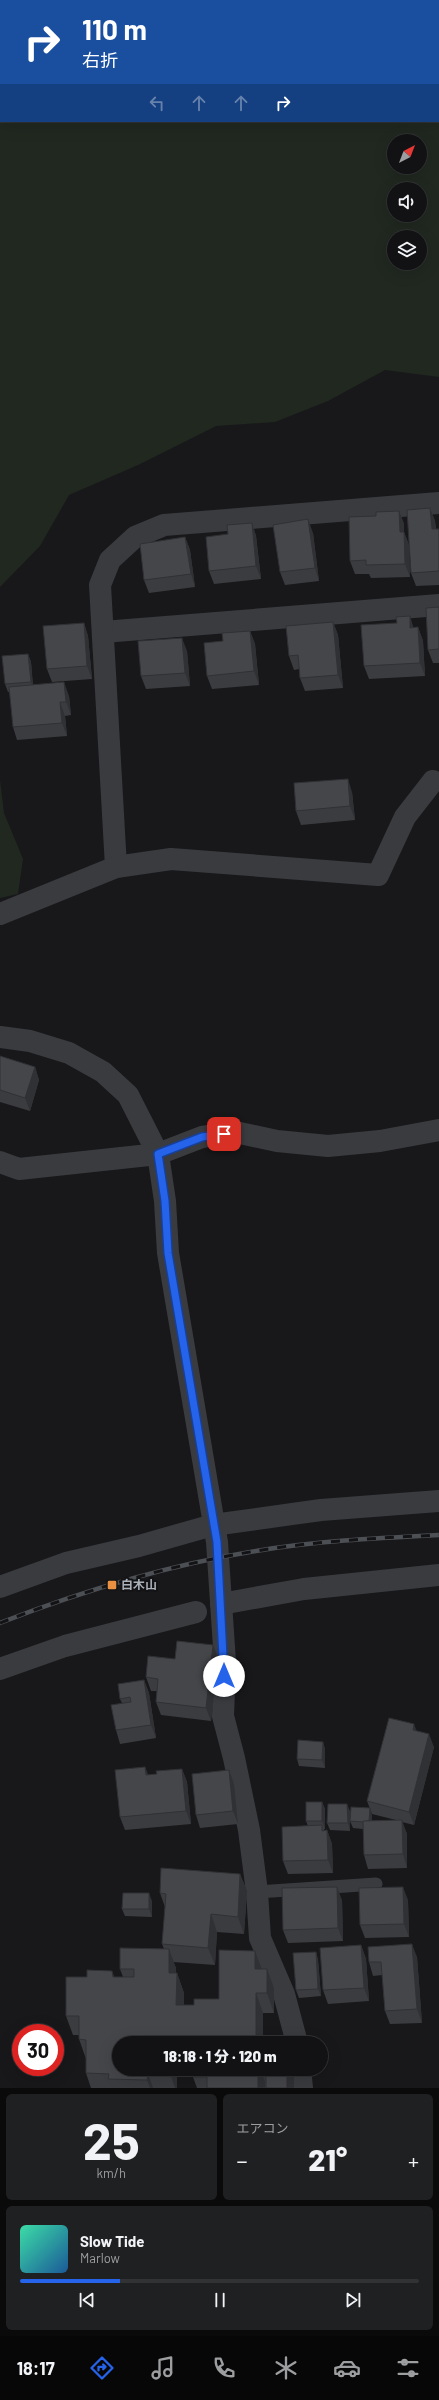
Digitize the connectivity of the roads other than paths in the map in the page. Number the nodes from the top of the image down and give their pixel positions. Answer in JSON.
{"nodes":[{"id":1,"x":439,"y":502,"type":"edge"},
{"id":2,"x":439,"y":605,"type":"edge"},
{"id":3,"x":103,"y":632,"type":"junction"},
{"id":4,"x":433,"y":781,"type":"dead end"},
{"id":5,"x":116,"y":867,"type":"junction"},
{"id":6,"x":0,"y":914,"type":"edge"},
{"id":7,"x":0,"y":1037,"type":"edge"},
{"id":8,"x":439,"y":1130,"type":"edge"},
{"id":9,"x":158,"y":1154,"type":"junction"},
{"id":10,"x":0,"y":1162,"type":"edge"},
{"id":11,"x":439,"y":1501,"type":"edge"},
{"id":12,"x":213,"y":1524,"type":"junction"},
{"id":13,"x":439,"y":1575,"type":"edge"},
{"id":14,"x":0,"y":1586,"type":"edge"},
{"id":15,"x":221,"y":1604,"type":"junction"},
{"id":16,"x":196,"y":1612,"type":"dead end"},
{"id":17,"x":0,"y":1669,"type":"edge"},
{"id":18,"x":376,"y":1884,"type":"dead end"},
{"id":19,"x":257,"y":1892,"type":"junction"},
{"id":20,"x":295,"y":2036,"type":"edge"},
{"id":21,"x":301,"y":2076,"type":"edge"},
{"id":22,"x":302,"y":2088,"type":"edge"}],
"edges":[{"from":1,"to":3,"type":"street"},
{"from":2,"to":3,"type":"street"},
{"from":3,"to":5,"type":"street"},
{"from":4,"to":5,"type":"street"},
{"from":5,"to":6,"type":"street"},
{"from":7,"to":9,"type":"street"},
{"from":8,"to":9,"type":"street"},
{"from":9,"to":10,"type":"street"},
{"from":9,"to":12,"type":"street"},
{"from":11,"to":12,"type":"street"},
{"from":12,"to":14,"type":"street"},
{"from":12,"to":15,"type":"street"},
{"from":13,"to":15,"type":"street"},
{"from":15,"to":19,"type":"street"},
{"from":16,"to":17,"type":"street"},
{"from":18,"to":19,"type":"lane"},
{"from":19,"to":20,"type":"street"},
{"from":21,"to":22,"type":"street"}]}
